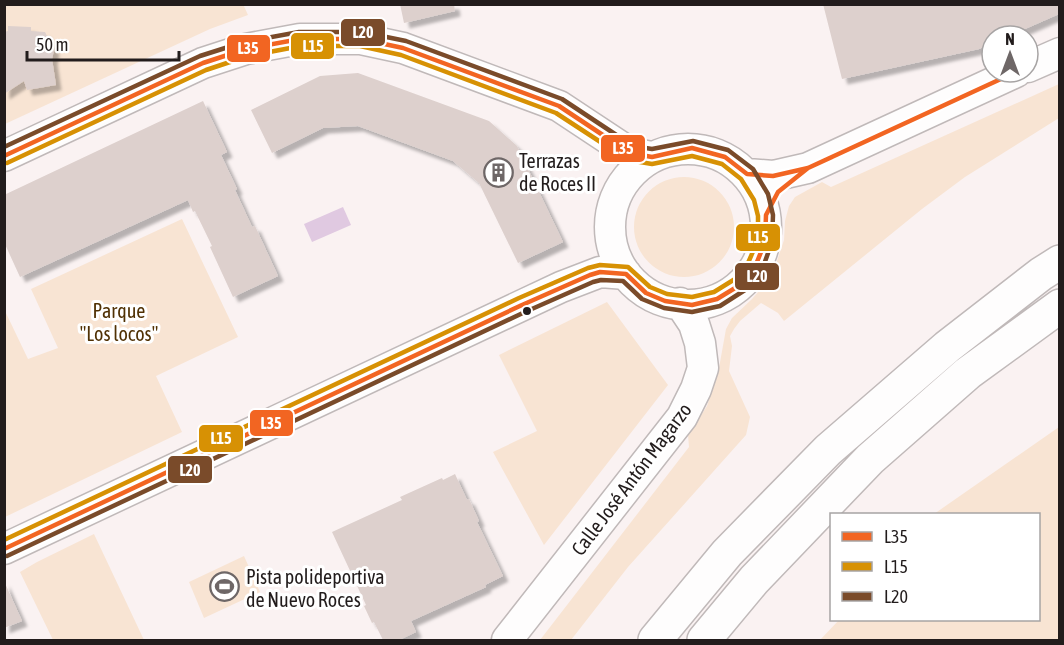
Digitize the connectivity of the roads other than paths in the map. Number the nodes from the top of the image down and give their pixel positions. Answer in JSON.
{"nodes":[{"id":1,"x":1059,"y":53,"type":"edge"},
{"id":2,"x":1040,"y":62,"type":"edge"},
{"id":3,"x":990,"y":84,"type":"edge"},
{"id":4,"x":4,"y":156,"type":"edge"},
{"id":5,"x":652,"y":157,"type":"junction"},
{"id":6,"x":808,"y":168,"type":"junction"},
{"id":7,"x":747,"y":174,"type":"junction"},
{"id":8,"x":766,"y":215,"type":"junction"},
{"id":9,"x":1059,"y":262,"type":"edge"},
{"id":10,"x":626,"y":274,"type":"junction"},
{"id":11,"x":680,"y":303,"type":"junction"},
{"id":12,"x":1059,"y":306,"type":"edge"},
{"id":13,"x":4,"y":549,"type":"edge"},
{"id":14,"x":507,"y":640,"type":"edge"},
{"id":15,"x":655,"y":640,"type":"edge"},
{"id":16,"x":704,"y":640,"type":"edge"}],
"edges":[{"from":1,"to":2,"type":"street"},
{"from":3,"to":6,"type":"street"},
{"from":4,"to":5,"type":"street"},
{"from":5,"to":7,"type":"street"},
{"from":5,"to":10,"type":"street"},
{"from":6,"to":7,"type":"street"},
{"from":6,"to":8,"type":"street"},
{"from":7,"to":8,"type":"street"},
{"from":8,"to":11,"type":"street"},
{"from":9,"to":15,"type":"highway"},
{"from":10,"to":11,"type":"street"},
{"from":10,"to":13,"type":"street"},
{"from":11,"to":14,"type":"street","name":"Calle José Antón Magarzo"},
{"from":12,"to":16,"type":"highway"}]}
